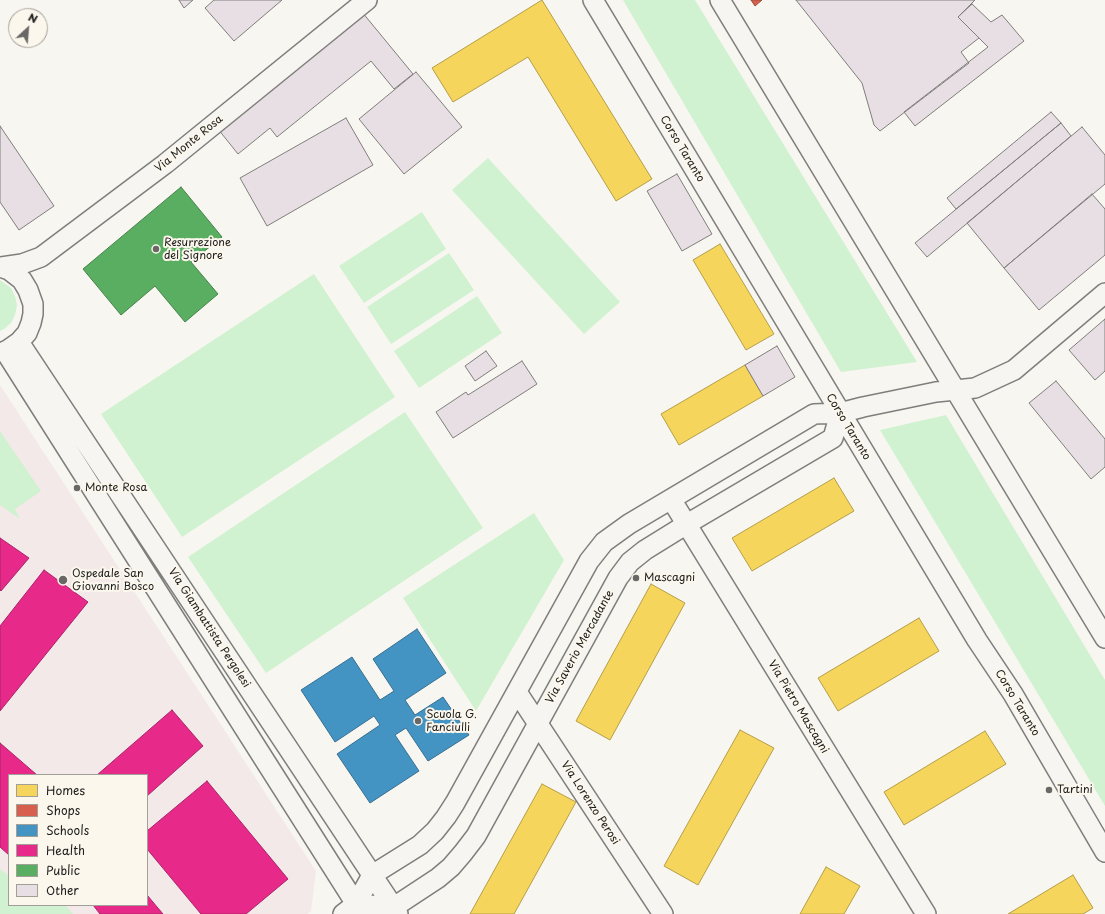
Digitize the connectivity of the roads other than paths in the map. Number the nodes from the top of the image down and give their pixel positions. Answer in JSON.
{"nodes":[{"id":1,"x":367,"y":0,"type":"edge"},
{"id":2,"x":593,"y":0,"type":"edge"},
{"id":3,"x":720,"y":0,"type":"edge"},
{"id":4,"x":0,"y":267,"type":"edge"},
{"id":5,"x":1105,"y":293,"type":"edge"},
{"id":6,"x":8,"y":348,"type":"edge"},
{"id":7,"x":956,"y":391,"type":"junction"},
{"id":8,"x":840,"y":413,"type":"junction"},
{"id":9,"x":671,"y":499,"type":"junction"},
{"id":10,"x":687,"y":524,"type":"junction"},
{"id":11,"x":1105,"y":638,"type":"edge"},
{"id":12,"x":517,"y":692,"type":"junction"},
{"id":13,"x":538,"y":724,"type":"junction"},
{"id":14,"x":1105,"y":852,"type":"edge"},
{"id":15,"x":372,"y":875,"type":"junction"},
{"id":16,"x":354,"y":910,"type":"edge"},
{"id":17,"x":396,"y":911,"type":"edge"},
{"id":18,"x":663,"y":914,"type":"edge"},
{"id":19,"x":926,"y":914,"type":"edge"}],
"edges":[{"from":1,"to":4,"type":"street","name":"Via Monte Rosa"},
{"from":2,"to":8,"type":"street","name":"Corso Taranto"},
{"from":3,"to":7,"type":"street"},
{"from":4,"to":6,"type":"street"},
{"from":5,"to":7,"type":"street"},
{"from":6,"to":15,"type":"street","name":"Via Giambattista Pergolesi"},
{"from":6,"to":16,"type":"street"},
{"from":7,"to":8,"type":"street"},
{"from":7,"to":11,"type":"street"},
{"from":8,"to":9,"type":"street"},
{"from":8,"to":10,"type":"street","name":"Via Saverio Mercadante"},
{"from":8,"to":14,"type":"street","name":"Corso Taranto"},
{"from":9,"to":10,"type":"street","name":"Via Pietro Mascagni"},
{"from":9,"to":12,"type":"street"},
{"from":10,"to":13,"type":"street","name":"Via Saverio Mercadante"},
{"from":10,"to":19,"type":"street","name":"Via Pietro Mascagni"},
{"from":12,"to":13,"type":"street","name":"Via Lorenzo Perosi"},
{"from":12,"to":15,"type":"street"},
{"from":13,"to":17,"type":"street","name":"Via Saverio Mercadante"},
{"from":13,"to":18,"type":"street","name":"Via Lorenzo Perosi"},
{"from":15,"to":16,"type":"street"},
{"from":15,"to":17,"type":"street","name":"Via Giambattista Pergolesi"},
{"from":16,"to":17,"type":"street"}]}
